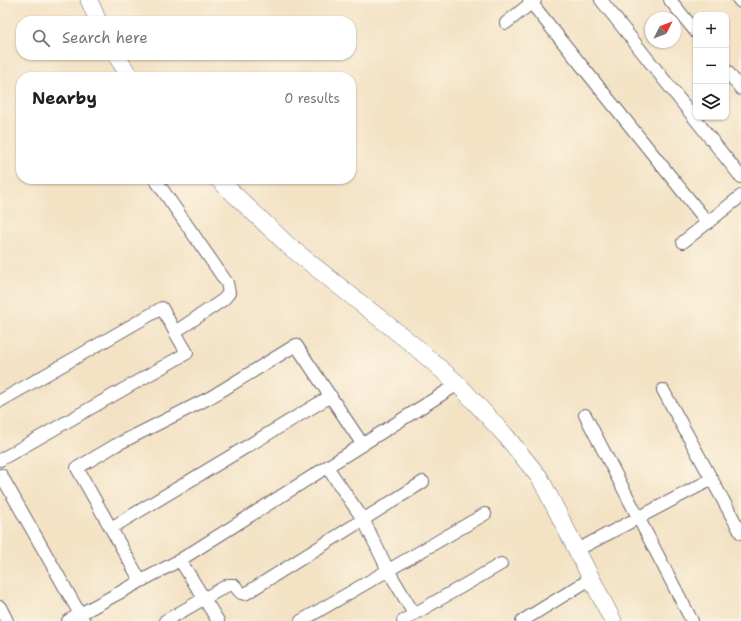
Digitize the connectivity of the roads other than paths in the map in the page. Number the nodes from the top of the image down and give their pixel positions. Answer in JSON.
{"nodes":[{"id":1,"x":89,"y":0,"type":"edge"},
{"id":2,"x":601,"y":0,"type":"edge"},
{"id":3,"x":670,"y":0,"type":"edge"},
{"id":4,"x":532,"y":1,"type":"edge"},
{"id":5,"x":96,"y":16,"type":"edge"},
{"id":6,"x":506,"y":23,"type":"dead end"},
{"id":7,"x":693,"y":28,"type":"edge"},
{"id":8,"x":119,"y":60,"type":"edge"},
{"id":9,"x":127,"y":72,"type":"edge"},
{"id":10,"x":729,"y":74,"type":"edge"},
{"id":11,"x":741,"y":89,"type":"edge"},
{"id":12,"x":741,"y":177,"type":"edge"},
{"id":13,"x":158,"y":184,"type":"edge"},
{"id":14,"x":223,"y":184,"type":"edge"},
{"id":15,"x":741,"y":196,"type":"edge"},
{"id":16,"x":708,"y":223,"type":"junction"},
{"id":17,"x":683,"y":242,"type":"dead end"},
{"id":18,"x":175,"y":332,"type":"junction"},
{"id":19,"x":458,"y":384,"type":"junction"},
{"id":20,"x":663,"y":390,"type":"dead end"},
{"id":21,"x":330,"y":396,"type":"junction"},
{"id":22,"x":0,"y":401,"type":"edge"},
{"id":23,"x":585,"y":416,"type":"dead end"},
{"id":24,"x":363,"y":445,"type":"junction"},
{"id":25,"x":0,"y":460,"type":"edge"},
{"id":26,"x":327,"y":467,"type":"junction"},
{"id":27,"x":1,"y":475,"type":"edge"},
{"id":28,"x":712,"y":479,"type":"junction"},
{"id":29,"x":422,"y":482,"type":"dead end"},
{"id":30,"x":485,"y":514,"type":"dead end"},
{"id":31,"x":638,"y":518,"type":"junction"},
{"id":32,"x":363,"y":519,"type":"junction"},
{"id":33,"x":111,"y":528,"type":"junction"},
{"id":34,"x":741,"y":533,"type":"edge"},
{"id":35,"x":578,"y":550,"type":"junction"},
{"id":36,"x":180,"y":560,"type":"junction"},
{"id":37,"x":502,"y":564,"type":"dead end"},
{"id":38,"x":388,"y":570,"type":"junction"},
{"id":39,"x":592,"y":578,"type":"junction"},
{"id":40,"x":140,"y":580,"type":"junction"},
{"id":41,"x":204,"y":598,"type":"junction"},
{"id":42,"x":0,"y":607,"type":"edge"},
{"id":43,"x":414,"y":614,"type":"junction"},
{"id":44,"x":82,"y":618,"type":"edge"},
{"id":45,"x":7,"y":621,"type":"edge"},
{"id":46,"x":68,"y":621,"type":"edge"},
{"id":47,"x":166,"y":621,"type":"edge"},
{"id":48,"x":218,"y":621,"type":"edge"},
{"id":49,"x":301,"y":621,"type":"edge"},
{"id":50,"x":403,"y":621,"type":"edge"},
{"id":51,"x":522,"y":621,"type":"edge"},
{"id":52,"x":613,"y":621,"type":"edge"},
{"id":53,"x":692,"y":621,"type":"edge"}],
"edges":[{"from":1,"to":5,"type":"street"},
{"from":2,"to":12,"type":"street"},
{"from":3,"to":7,"type":"street"},
{"from":4,"to":6,"type":"street"},
{"from":4,"to":16,"type":"street"},
{"from":8,"to":9,"type":"street"},
{"from":10,"to":11,"type":"street"},
{"from":13,"to":18,"type":"street"},
{"from":14,"to":19,"type":"street"},
{"from":15,"to":16,"type":"street"},
{"from":16,"to":17,"type":"street"},
{"from":18,"to":22,"type":"street"},
{"from":18,"to":25,"type":"street"},
{"from":19,"to":24,"type":"street"},
{"from":19,"to":35,"type":"street"},
{"from":20,"to":28,"type":"street"},
{"from":21,"to":24,"type":"street"},
{"from":21,"to":33,"type":"street"},
{"from":21,"to":33,"type":"street"},
{"from":23,"to":31,"type":"street"},
{"from":24,"to":26,"type":"street"},
{"from":26,"to":32,"type":"street"},
{"from":26,"to":36,"type":"street"},
{"from":27,"to":44,"type":"street"},
{"from":28,"to":31,"type":"street"},
{"from":28,"to":34,"type":"street"},
{"from":29,"to":32,"type":"street"},
{"from":30,"to":38,"type":"street"},
{"from":31,"to":35,"type":"street"},
{"from":31,"to":53,"type":"street"},
{"from":32,"to":38,"type":"street"},
{"from":32,"to":41,"type":"street"},
{"from":33,"to":40,"type":"street"},
{"from":35,"to":39,"type":"street"},
{"from":36,"to":40,"type":"street"},
{"from":36,"to":41,"type":"street"},
{"from":37,"to":43,"type":"street"},
{"from":38,"to":43,"type":"street"},
{"from":38,"to":49,"type":"street"},
{"from":39,"to":51,"type":"street"},
{"from":39,"to":52,"type":"street"},
{"from":40,"to":44,"type":"street"},
{"from":41,"to":47,"type":"street"},
{"from":41,"to":48,"type":"street"},
{"from":42,"to":45,"type":"street"},
{"from":43,"to":50,"type":"street"},
{"from":44,"to":46,"type":"street"}]}
